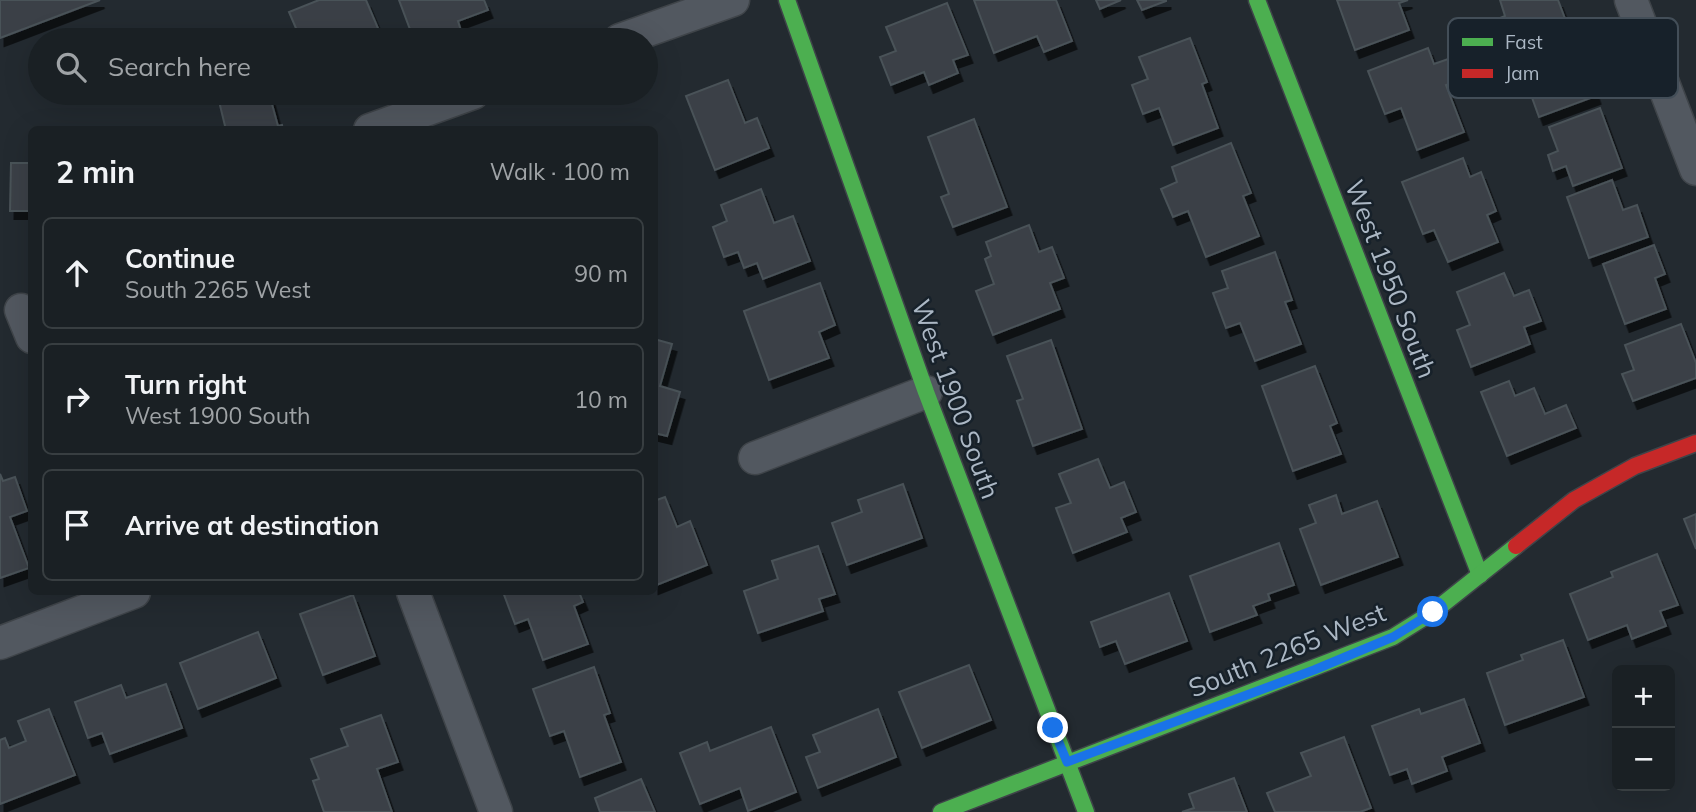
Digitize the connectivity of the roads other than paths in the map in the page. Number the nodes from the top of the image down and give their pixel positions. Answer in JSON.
{"nodes":[{"id":1,"x":733,"y":0,"type":"edge"},
{"id":2,"x":787,"y":0,"type":"edge"},
{"id":3,"x":1256,"y":0,"type":"edge"},
{"id":4,"x":1631,"y":0,"type":"edge"},
{"id":5,"x":1638,"y":18,"type":"edge"},
{"id":6,"x":654,"y":28,"type":"edge"},
{"id":7,"x":1669,"y":98,"type":"edge"},
{"id":8,"x":440,"y":105,"type":"edge"},
{"id":9,"x":381,"y":126,"type":"edge"},
{"id":10,"x":1696,"y":169,"type":"edge"},
{"id":11,"x":926,"y":392,"type":"junction"},
{"id":12,"x":1696,"y":443,"type":"edge"},
{"id":13,"x":755,"y":458,"type":"dead end"},
{"id":14,"x":1480,"y":575,"type":"junction"},
{"id":15,"x":123,"y":595,"type":"edge"},
{"id":16,"x":414,"y":595,"type":"edge"},
{"id":17,"x":0,"y":643,"type":"edge"},
{"id":18,"x":1067,"y":762,"type":"junction"},
{"id":19,"x":496,"y":812,"type":"edge"},
{"id":20,"x":940,"y":812,"type":"edge"},
{"id":21,"x":1086,"y":812,"type":"edge"}],
"edges":[{"from":1,"to":6,"type":"street"},
{"from":2,"to":11,"type":"street","name":"West 1900 South"},
{"from":3,"to":14,"type":"street","name":"West 1950 South"},
{"from":4,"to":5,"type":"street"},
{"from":7,"to":10,"type":"street"},
{"from":8,"to":9,"type":"street"},
{"from":11,"to":13,"type":"street"},
{"from":11,"to":18,"type":"street","name":"West 1900 South"},
{"from":12,"to":14,"type":"street","name":"South 2265 West"},
{"from":14,"to":18,"type":"street","name":"South 2265 West"},
{"from":15,"to":17,"type":"street"},
{"from":16,"to":19,"type":"street"},
{"from":18,"to":20,"type":"street","name":"South 2265 West"},
{"from":18,"to":21,"type":"street","name":"West 1900 South"}]}
